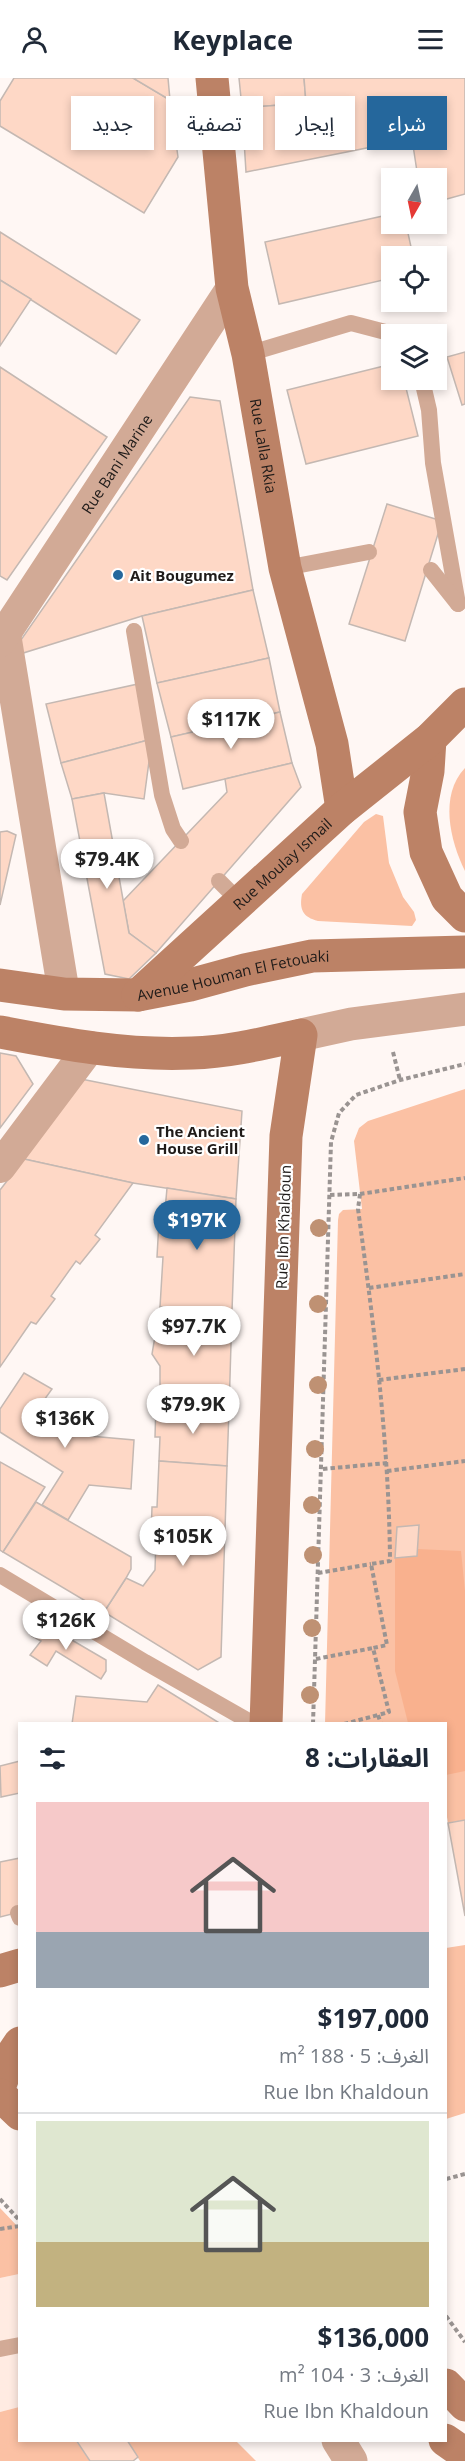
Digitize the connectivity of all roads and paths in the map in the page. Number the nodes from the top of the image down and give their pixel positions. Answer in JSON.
{"nodes":[{"id":1,"x":212,"y":78,"type":"edge"},
{"id":2,"x":232,"y":288,"type":"junction"},
{"id":3,"x":381,"y":331,"type":"edge"},
{"id":4,"x":248,"y":354,"type":"junction"},
{"id":5,"x":424,"y":390,"type":"edge"},
{"id":6,"x":369,"y":552,"type":"dead end"},
{"id":7,"x":285,"y":568,"type":"junction"},
{"id":8,"x":431,"y":570,"type":"dead end"},
{"id":9,"x":134,"y":631,"type":"dead end"},
{"id":10,"x":2,"y":638,"type":"edge"},
{"id":11,"x":465,"y":704,"type":"edge"},
{"id":12,"x":430,"y":739,"type":"junction"},
{"id":13,"x":342,"y":809,"type":"junction"},
{"id":14,"x":181,"y":841,"type":"dead end"},
{"id":15,"x":465,"y":916,"type":"edge"},
{"id":16,"x":465,"y":952,"type":"edge"},
{"id":17,"x":0,"y":986,"type":"edge"},
{"id":18,"x":63,"y":994,"type":"junction"},
{"id":19,"x":138,"y":995,"type":"junction"},
{"id":20,"x":465,"y":1009,"type":"edge"},
{"id":21,"x":0,"y":1032,"type":"edge"},
{"id":22,"x":301,"y":1035,"type":"junction"},
{"id":23,"x":90,"y":1047,"type":"junction"},
{"id":24,"x":465,"y":1064,"type":"edge"},
{"id":25,"x":0,"y":1167,"type":"edge"},
{"id":26,"x":465,"y":1178,"type":"edge"},
{"id":27,"x":360,"y":1194,"type":"junction"},
{"id":28,"x":330,"y":1195,"type":"junction"},
{"id":29,"x":465,"y":1274,"type":"edge"},
{"id":30,"x":369,"y":1288,"type":"junction"},
{"id":31,"x":465,"y":1370,"type":"edge"},
{"id":32,"x":379,"y":1380,"type":"junction"},
{"id":33,"x":465,"y":1461,"type":"edge"},
{"id":34,"x":387,"y":1463,"type":"junction"},
{"id":35,"x":323,"y":1469,"type":"junction"},
{"id":36,"x":387,"y":1471,"type":"junction"},
{"id":37,"x":371,"y":1564,"type":"junction"},
{"id":38,"x":318,"y":1573,"type":"junction"},
{"id":39,"x":0,"y":1575,"type":"edge"},
{"id":40,"x":373,"y":1648,"type":"junction"},
{"id":41,"x":316,"y":1659,"type":"junction"},
{"id":42,"x":378,"y":1715,"type":"junction"},
{"id":43,"x":250,"y":1722,"type":"edge"},
{"id":44,"x":266,"y":1722,"type":"edge"},
{"id":45,"x":313,"y":1722,"type":"edge"},
{"id":46,"x":352,"y":1722,"type":"edge"},
{"id":47,"x":380,"y":1722,"type":"edge"},
{"id":48,"x":18,"y":1966,"type":"edge"},
{"id":49,"x":0,"y":1971,"type":"edge"},
{"id":50,"x":18,"y":2046,"type":"edge"},
{"id":51,"x":0,"y":2085,"type":"edge"},
{"id":52,"x":0,"y":2095,"type":"edge"},
{"id":53,"x":18,"y":2112,"type":"edge"},
{"id":54,"x":465,"y":2174,"type":"edge"},
{"id":55,"x":447,"y":2179,"type":"edge"},
{"id":56,"x":0,"y":2199,"type":"edge"},
{"id":57,"x":18,"y":2219,"type":"edge"},
{"id":58,"x":18,"y":2226,"type":"edge"},
{"id":59,"x":0,"y":2229,"type":"edge"},
{"id":60,"x":447,"y":2317,"type":"edge"},
{"id":61,"x":465,"y":2342,"type":"edge"},
{"id":62,"x":18,"y":2344,"type":"edge"},
{"id":63,"x":0,"y":2349,"type":"edge"},
{"id":64,"x":447,"y":2441,"type":"edge"},
{"id":65,"x":339,"y":2442,"type":"edge"},
{"id":66,"x":465,"y":2454,"type":"edge"},
{"id":67,"x":351,"y":2461,"type":"edge"}],
"edges":[{"from":1,"to":2,"type":"main road","name":"Rue Lalla Rkia"},
{"from":2,"to":4,"type":"main road","name":"Rue Lalla Rkia"},
{"from":2,"to":10,"type":"street","name":"Rue Bani Marine"},
{"from":3,"to":4,"type":"lane"},
{"from":4,"to":7,"type":"main road","name":"Rue Lalla Rkia"},
{"from":5,"to":8,"type":"lane"},
{"from":6,"to":7,"type":"lane"},
{"from":7,"to":13,"type":"main road","name":"Rue Lalla Rkia"},
{"from":9,"to":14,"type":"lane"},
{"from":10,"to":18,"type":"street"},
{"from":11,"to":12,"type":"main road","name":"Rue Moulay Ismail"},
{"from":12,"to":13,"type":"main road","name":"Rue Moulay Ismail"},
{"from":12,"to":15,"type":"main road"},
{"from":13,"to":19,"type":"main road","name":"Rue Moulay Ismail"},
{"from":16,"to":19,"type":"main road","name":"Avenue Houman El Fetouaki"},
{"from":17,"to":18,"type":"main road","name":"Avenue Houman El Fetouaki"},
{"from":18,"to":19,"type":"main road","name":"Avenue Houman El Fetouaki"},
{"from":20,"to":22,"type":"street"},
{"from":21,"to":23,"type":"main road"},
{"from":22,"to":23,"type":"main road"},
{"from":22,"to":44,"type":"main road","name":"Rue Ibn Khaldoun"},
{"from":23,"to":25,"type":"street"},
{"from":24,"to":28,"type":"path"},
{"from":26,"to":27,"type":"path"},
{"from":27,"to":28,"type":"path"},
{"from":27,"to":30,"type":"path"},
{"from":28,"to":35,"type":"path"},
{"from":29,"to":30,"type":"path"},
{"from":30,"to":32,"type":"path"},
{"from":31,"to":32,"type":"path"},
{"from":32,"to":34,"type":"path"},
{"from":33,"to":36,"type":"path"},
{"from":34,"to":35,"type":"path"},
{"from":34,"to":36,"type":"path"},
{"from":35,"to":38,"type":"path"},
{"from":36,"to":37,"type":"path"},
{"from":37,"to":38,"type":"path"},
{"from":37,"to":40,"type":"path"},
{"from":38,"to":41,"type":"path"},
{"from":39,"to":43,"type":"lane"},
{"from":40,"to":41,"type":"path"},
{"from":40,"to":42,"type":"path"},
{"from":41,"to":45,"type":"path"},
{"from":42,"to":46,"type":"path"},
{"from":42,"to":47,"type":"path"},
{"from":48,"to":49,"type":"main road"},
{"from":50,"to":51,"type":"main road"},
{"from":52,"to":53,"type":"main road"},
{"from":54,"to":55,"type":"path"},
{"from":56,"to":57,"type":"path"},
{"from":58,"to":59,"type":"path"},
{"from":60,"to":61,"type":"path"},
{"from":62,"to":63,"type":"lane"},
{"from":64,"to":66,"type":"main road"},
{"from":65,"to":67,"type":"street"}]}
